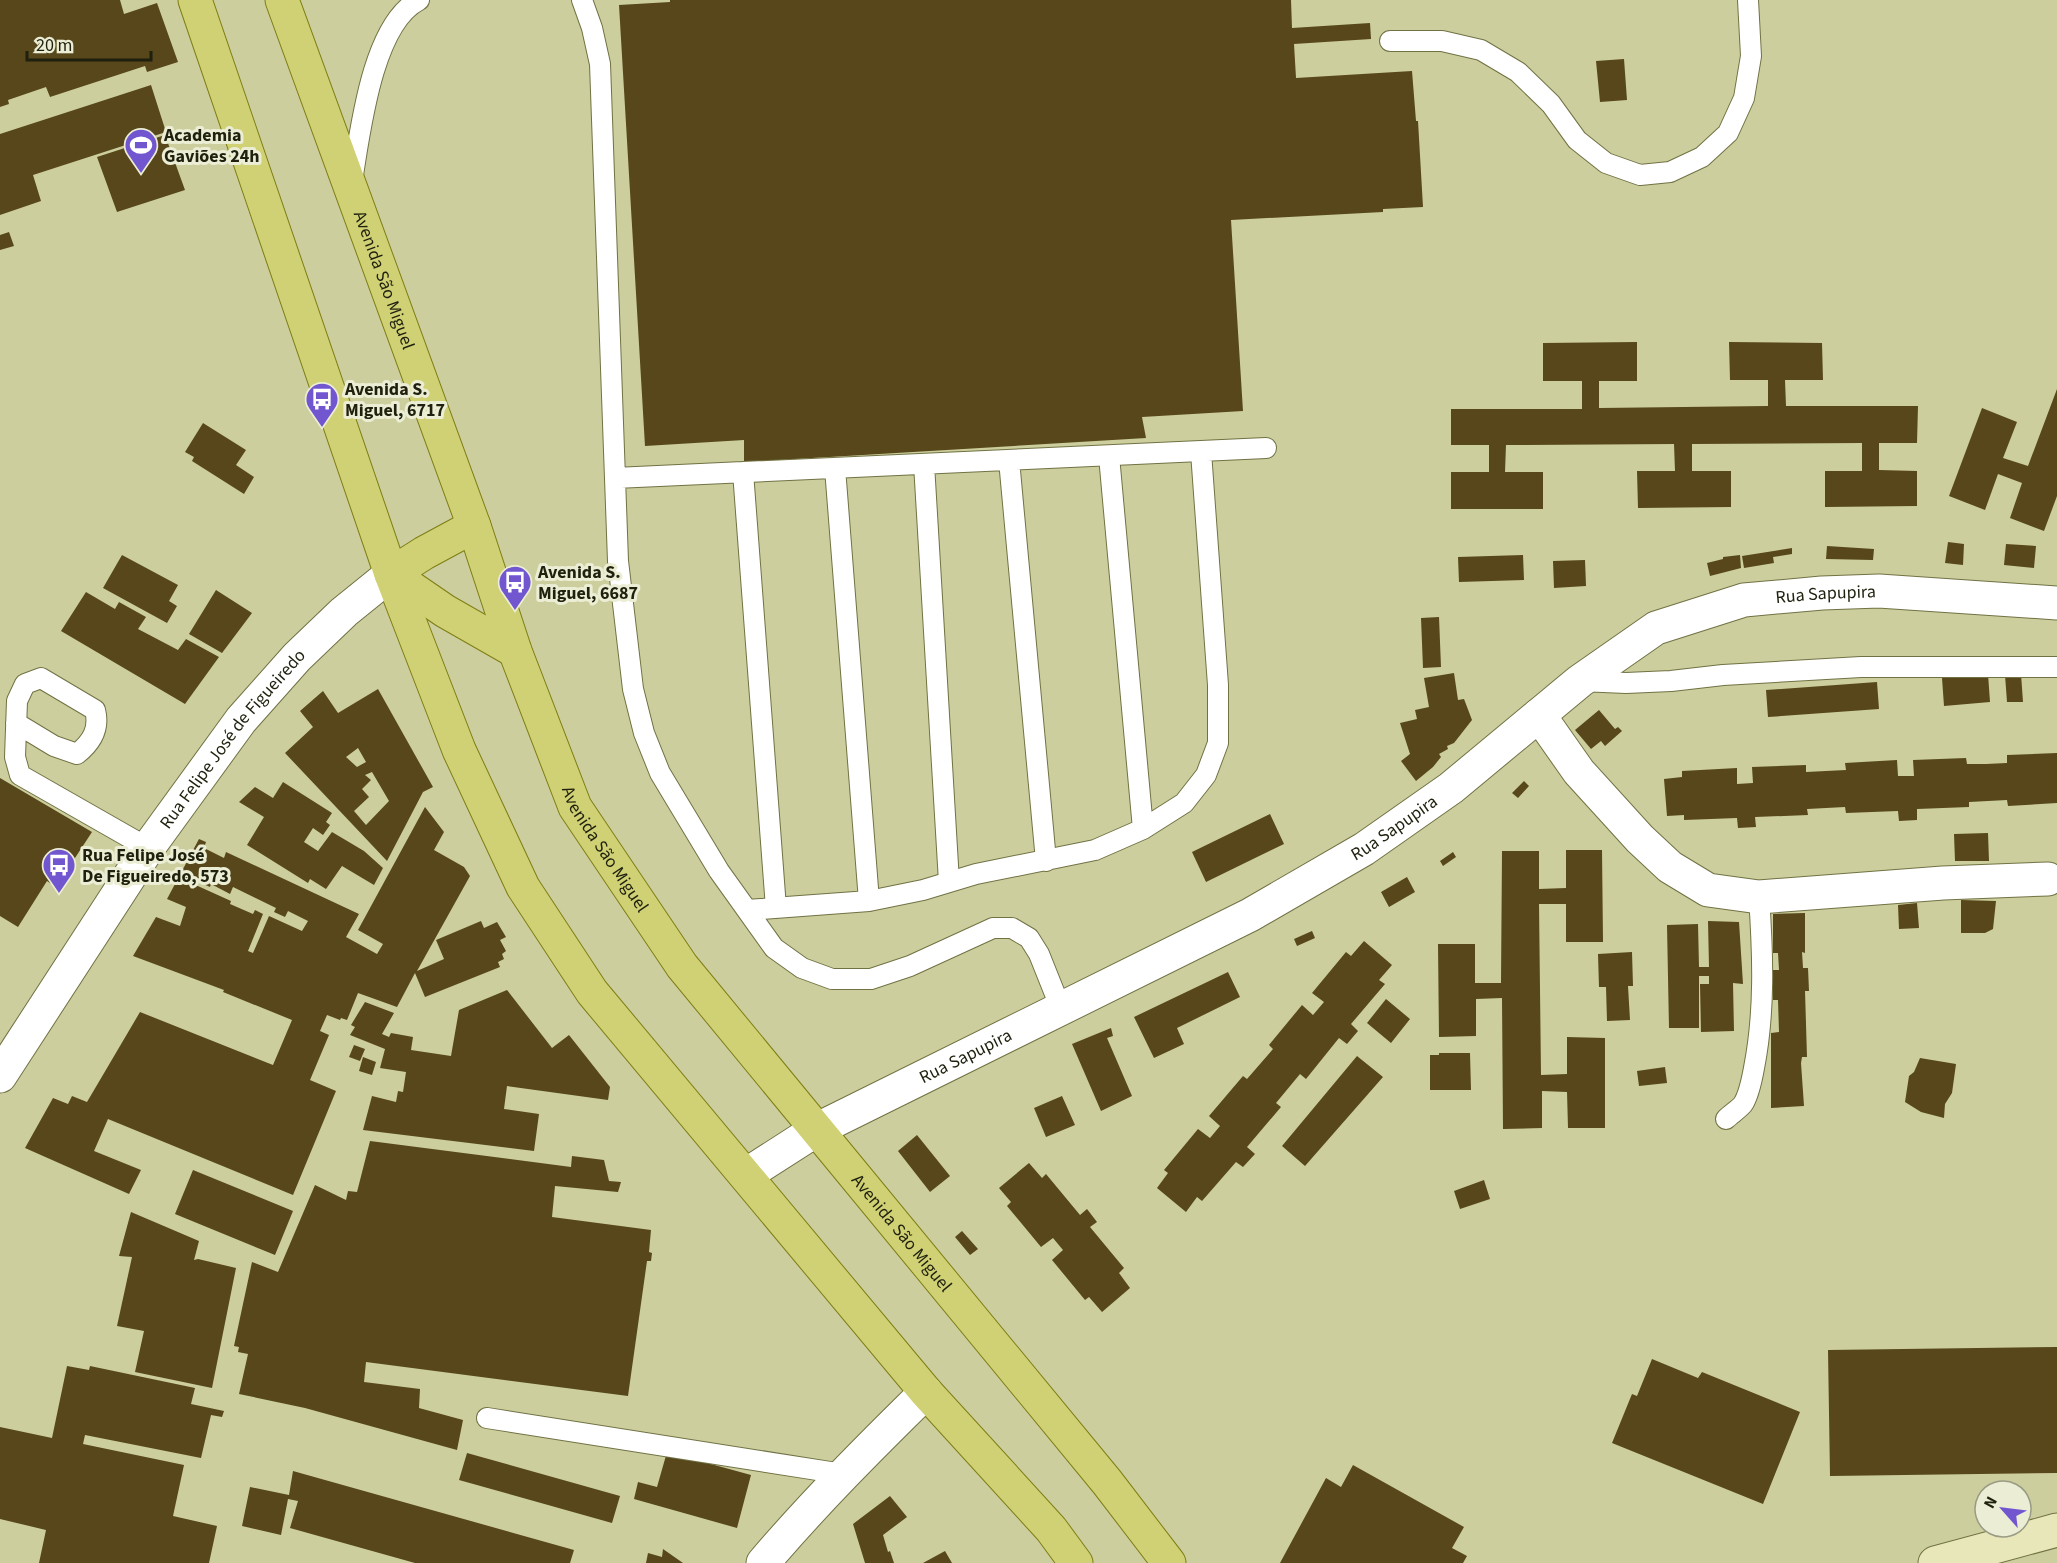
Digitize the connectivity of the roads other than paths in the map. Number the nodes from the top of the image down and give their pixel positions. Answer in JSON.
{"nodes":[{"id":1,"x":195,"y":0,"type":"edge"},
{"id":2,"x":282,"y":0,"type":"edge"},
{"id":3,"x":419,"y":0,"type":"edge"},
{"id":4,"x":582,"y":0,"type":"edge"},
{"id":5,"x":1748,"y":0,"type":"edge"},
{"id":6,"x":1390,"y":41,"type":"dead end"},
{"id":7,"x":350,"y":189,"type":"junction"},
{"id":8,"x":1266,"y":448,"type":"dead end"},
{"id":9,"x":1201,"y":452,"type":"junction"},
{"id":10,"x":1109,"y":456,"type":"junction"},
{"id":11,"x":1009,"y":460,"type":"junction"},
{"id":12,"x":924,"y":464,"type":"junction"},
{"id":13,"x":836,"y":468,"type":"junction"},
{"id":14,"x":743,"y":472,"type":"junction"},
{"id":15,"x":615,"y":478,"type":"junction"},
{"id":16,"x":474,"y":526,"type":"junction"},
{"id":17,"x":391,"y":574,"type":"junction"},
{"id":18,"x":2057,"y":603,"type":"edge"},
{"id":19,"x":515,"y":651,"type":"junction"},
{"id":20,"x":2057,"y":667,"type":"edge"},
{"id":21,"x":1580,"y":681,"type":"junction"},
{"id":22,"x":1539,"y":715,"type":"junction"},
{"id":23,"x":16,"y":723,"type":"dead end"},
{"id":24,"x":1143,"y":829,"type":"junction"},
{"id":25,"x":148,"y":848,"type":"junction"},
{"id":26,"x":1046,"y":861,"type":"junction"},
{"id":27,"x":2048,"y":879,"type":"dead end"},
{"id":28,"x":949,"y":882,"type":"junction"},
{"id":29,"x":1759,"y":897,"type":"junction"},
{"id":30,"x":869,"y":901,"type":"junction"},
{"id":31,"x":776,"y":908,"type":"junction"},
{"id":32,"x":747,"y":910,"type":"junction"},
{"id":33,"x":1061,"y":1009,"type":"junction"},
{"id":34,"x":0,"y":1077,"type":"edge"},
{"id":35,"x":1726,"y":1119,"type":"dead end"},
{"id":36,"x":816,"y":1130,"type":"junction"},
{"id":37,"x":746,"y":1175,"type":"junction"},
{"id":38,"x":926,"y":1392,"type":"junction"},
{"id":39,"x":487,"y":1418,"type":"dead end"},
{"id":40,"x":843,"y":1474,"type":"junction"},
{"id":41,"x":2057,"y":1530,"type":"edge"},
{"id":42,"x":763,"y":1563,"type":"edge"},
{"id":43,"x":1076,"y":1563,"type":"edge"},
{"id":44,"x":1169,"y":1563,"type":"edge"},
{"id":45,"x":1935,"y":1563,"type":"edge"}],
"edges":[{"from":1,"to":17,"type":"main road"},
{"from":2,"to":7,"type":"main road","name":"Avenida São Miguel"},
{"from":3,"to":7,"type":"lane"},
{"from":4,"to":15,"type":"lane"},
{"from":5,"to":6,"type":"lane"},
{"from":7,"to":16,"type":"main road","name":"Avenida São Miguel"},
{"from":8,"to":9,"type":"lane"},
{"from":9,"to":10,"type":"lane"},
{"from":9,"to":24,"type":"lane"},
{"from":10,"to":11,"type":"lane"},
{"from":10,"to":24,"type":"lane"},
{"from":11,"to":12,"type":"lane"},
{"from":11,"to":26,"type":"lane"},
{"from":12,"to":13,"type":"lane"},
{"from":12,"to":28,"type":"lane"},
{"from":13,"to":14,"type":"lane"},
{"from":13,"to":30,"type":"lane"},
{"from":14,"to":15,"type":"lane"},
{"from":14,"to":31,"type":"lane"},
{"from":15,"to":32,"type":"lane"},
{"from":16,"to":17,"type":"main road"},
{"from":16,"to":19,"type":"main road","name":"Avenida São Miguel"},
{"from":17,"to":19,"type":"main road"},
{"from":17,"to":25,"type":"street","name":"Rua Felipe José de Figueiredo"},
{"from":17,"to":37,"type":"main road"},
{"from":18,"to":21,"type":"street","name":"Rua Sapupira"},
{"from":19,"to":36,"type":"main road","name":"Avenida São Miguel"},
{"from":20,"to":21,"type":"lane"},
{"from":21,"to":22,"type":"street","name":"Rua Sapupira"},
{"from":22,"to":29,"type":"street"},
{"from":22,"to":33,"type":"street","name":"Rua Sapupira"},
{"from":23,"to":25,"type":"lane"},
{"from":24,"to":26,"type":"lane"},
{"from":25,"to":34,"type":"street","name":"Rua Felipe José de Figueiredo"},
{"from":26,"to":28,"type":"lane"},
{"from":27,"to":29,"type":"street"},
{"from":28,"to":30,"type":"lane"},
{"from":29,"to":35,"type":"lane"},
{"from":30,"to":31,"type":"lane"},
{"from":31,"to":32,"type":"lane"},
{"from":32,"to":33,"type":"lane"},
{"from":33,"to":36,"type":"street","name":"Rua Sapupira"},
{"from":36,"to":37,"type":"street","name":"Rua Sapupira"},
{"from":36,"to":44,"type":"main road","name":"Avenida São Miguel"},
{"from":37,"to":38,"type":"main road"},
{"from":38,"to":40,"type":"street"},
{"from":38,"to":43,"type":"main road"},
{"from":39,"to":40,"type":"lane"},
{"from":40,"to":42,"type":"street"},
{"from":41,"to":45,"type":"street"}]}
